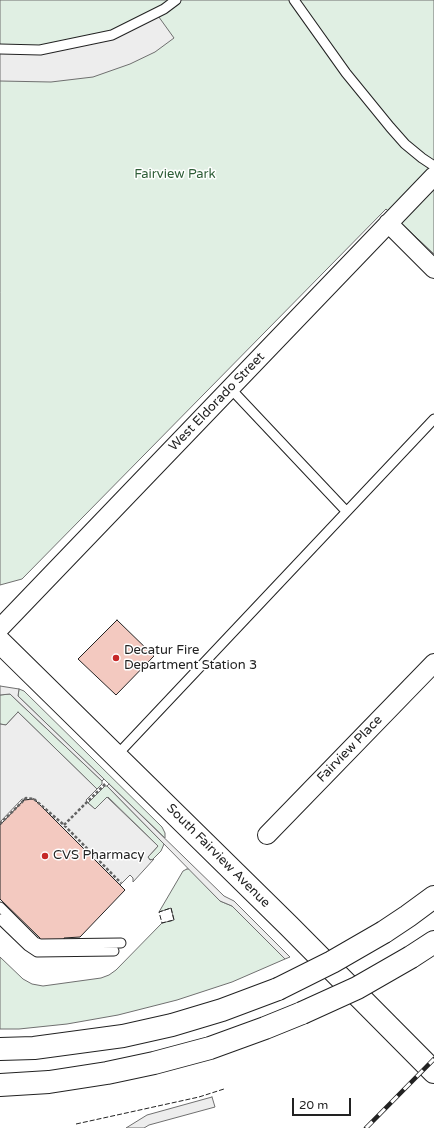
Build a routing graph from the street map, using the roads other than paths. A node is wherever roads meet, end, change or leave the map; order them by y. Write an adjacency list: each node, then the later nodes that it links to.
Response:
1 (176, 0): 3 (lane)
2 (294, 0): 4 (lane)
3 (0, 49)
4 (434, 166)
5 (434, 176): 6 (street, West Eldorado Street)
6 (388, 224): 7 (street); 8 (street, West Eldorado Street)
7 (434, 269)
8 (230, 388): 10 (lane); 11 (street, West Eldorado Street)
9 (434, 419): 10 (lane)
10 (346, 511): 14 (lane)
11 (0, 628)
12 (0, 642): 14 (main road, South Fairview Avenue)
13 (434, 663): 15 (street, Fairview Place)
14 (116, 756): 23 (main road, South Fairview Avenue)
15 (267, 835)
16 (434, 897): 22 (main road, bridge)
17 (0, 907): 20 (lane)
18 (0, 920): 21 (lane)
19 (434, 942): 24 (main road, bridge)
20 (121, 943)
21 (114, 951)
22 (0, 1049)
23 (434, 1072)
24 (0, 1085)

